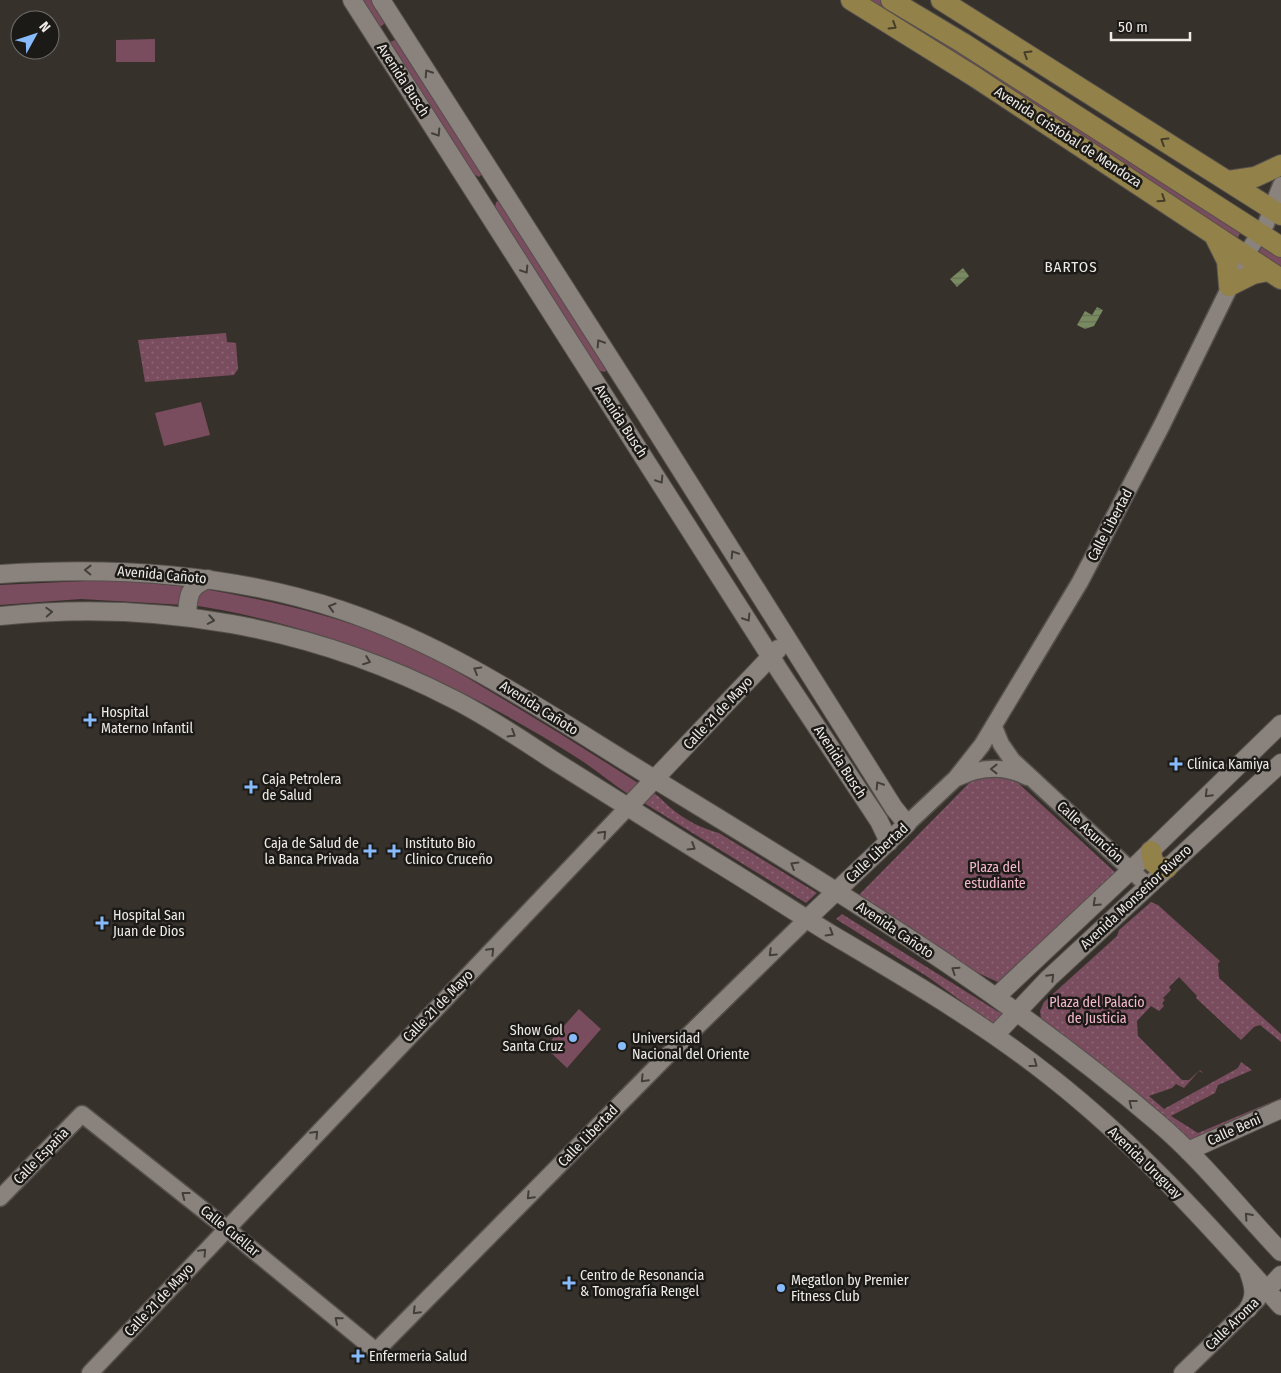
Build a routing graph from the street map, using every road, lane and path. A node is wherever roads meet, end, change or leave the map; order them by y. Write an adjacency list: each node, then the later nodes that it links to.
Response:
1 (352, 0): 8 (main road, Avenida Busch)
2 (381, 0): 7 (main road, Avenida Busch)
3 (851, 0): 18 (main road, Avenida Cristóbal de Mendoza, one-way to 18)
4 (891, 0): 17 (main road, Avenida Cristóbal de Mendoza)
5 (911, 0): 17 (main road, Avenida Cristóbal de Mendoza)
6 (941, 0): 12 (main road, Avenida Cristóbal de Mendoza, one-way to 6)
7 (393, 18): 8 (main road); 10 (main road, Avenida Busch, one-way to 7)
8 (373, 33): 13 (main road, Avenida Busch, one-way to 13)
9 (1281, 165): 12 (main road)
10 (489, 169): 13 (main road); 15 (main road, Avenida Busch)
11 (1281, 177): 17 (street)
12 (1228, 180): 17 (main road, Avenida Cristóbal de Mendoza)
13 (468, 182): 16 (main road, Avenida Busch)
14 (1281, 185): 17 (street)
15 (502, 189): 16 (main road); 23 (main road, Avenida Busch, one-way to 15)
16 (483, 204): 24 (main road, Avenida Busch, one-way to 24)
17 (1267, 221): 19 (main road, Avenida Cristóbal de Mendoza); 20 (street, Calle Libertad)
18 (1212, 233): 20 (main road, Avenida Cristóbal de Mendoza); 22 (main road)
19 (1281, 247)
20 (1245, 256): 21 (main road, Avenida Cristóbal de Mendoza); 22 (street, Calle Libertad)
21 (1275, 275): 22 (main road)
22 (1229, 286): 40 (street, Calle Libertad)
23 (615, 366): 24 (main road); 25 (main road, Avenida Busch)
24 (594, 377): 26 (main road, Avenida Busch)
25 (628, 387): 26 (main road); 27 (main road, Avenida Busch)
26 (611, 403): 28 (main road, Avenida Busch)
27 (647, 416): 28 (main road); 29 (main road, Avenida Busch)
28 (627, 429): 30 (main road, Avenida Busch)
29 (659, 436): 30 (main road); 35 (main road, Avenida Busch, one-way to 29)
30 (641, 451): 36 (main road, Avenida Busch, one-way to 36)
31 (0, 574): 32 (main road, Avenida Cañoto, one-way to 31)
32 (208, 579): 34 (main road); 44 (main road, Avenida Cañoto, one-way to 32)
33 (0, 616): 34 (main road, one-way to 34)
34 (187, 616): 45 (main road, one-way to 45)
35 (787, 640): 36 (main road, Calle 21 de Mayo); 37 (main road, Avenida Busch)
36 (771, 656): 38 (main road, Avenida Busch); 44 (main road, Calle 21 de Mayo)
37 (800, 659): 38 (main road); 46 (main road, Avenida Busch, one-way to 37)
38 (781, 673): 47 (main road, Avenida Busch)
39 (1281, 724): 50 (main road, Avenida Monseñor Rivero, one-way to 50)
40 (994, 727): 42 (street, Calle Libertad); 43 (street, Calle Asunción)
41 (1281, 763): 51 (main road, Avenida Monseñor Rivero)
42 (956, 778): 43 (street, Calle Asunción, one-way to 42); 48 (street, Calle Libertad)
43 (1032, 779): 52 (street, Calle Asunción)
44 (654, 780): 45 (main road, Calle 21 de Mayo); 54 (main road, Avenida Cañoto, one-way to 44)
45 (628, 807): 55 (main road, one-way to 55); 63 (street, Calle 21 de Mayo, one-way to 45)
46 (894, 808): 47 (main road); 48 (main road, Avenida Busch)
47 (879, 822): 49 (main road, Avenida Busch)
48 (908, 824): 49 (main road, Calle Libertad)
49 (889, 842): 54 (main road, Calle Libertad)
50 (1151, 851): 51 (main road); 52 (main road, Avenida Monseñor Rivero)
51 (1168, 868): 53 (main road, Avenida Monseñor Rivero)
52 (1131, 870): 53 (street, Calle Asunción); 56 (main road, Avenida Monseñor Rivero, one-way to 56)
53 (1148, 886): 57 (main road, Avenida Monseñor Rivero, one-way to 53)
54 (836, 891): 55 (main road, Calle Libertad); 56 (main road, Avenida Cañoto, one-way to 54)
55 (807, 919): 58 (main road, one-way to 58); 70 (street, Calle Libertad, one-way to 70)
56 (996, 997): 57 (main road, Avenida Cañoto)
57 (1018, 1012): 58 (main road, Avenida Monseñor Rivero); 61 (main road, one-way to 57)
58 (995, 1035): 65 (main road, Avenida Uruguay, one-way to 65)
59 (1281, 1109): 61 (main road, Calle Beni)
60 (82, 1114): 62 (street, Calle España); 63 (street, Calle Cuéllar, one-way to 60)
61 (1188, 1151): 64 (main road, one-way to 61)
62 (0, 1198)
63 (226, 1228): 70 (street, Calle Cuéllar, one-way to 63); 71 (street, Calle 21 de Mayo, one-way to 63)
64 (1277, 1246)
65 (1248, 1270): 67 (main road, Avenida Uruguay); 69 (main road)
66 (1281, 1275): 67 (main road, Calle Aroma)
67 (1267, 1290): 68 (main road, Avenida Uruguay); 69 (street, Calle Aroma)
68 (1281, 1306)
69 (1248, 1309): 72 (street, Calle Aroma)
70 (376, 1351)
71 (90, 1373)
72 (1182, 1373)

